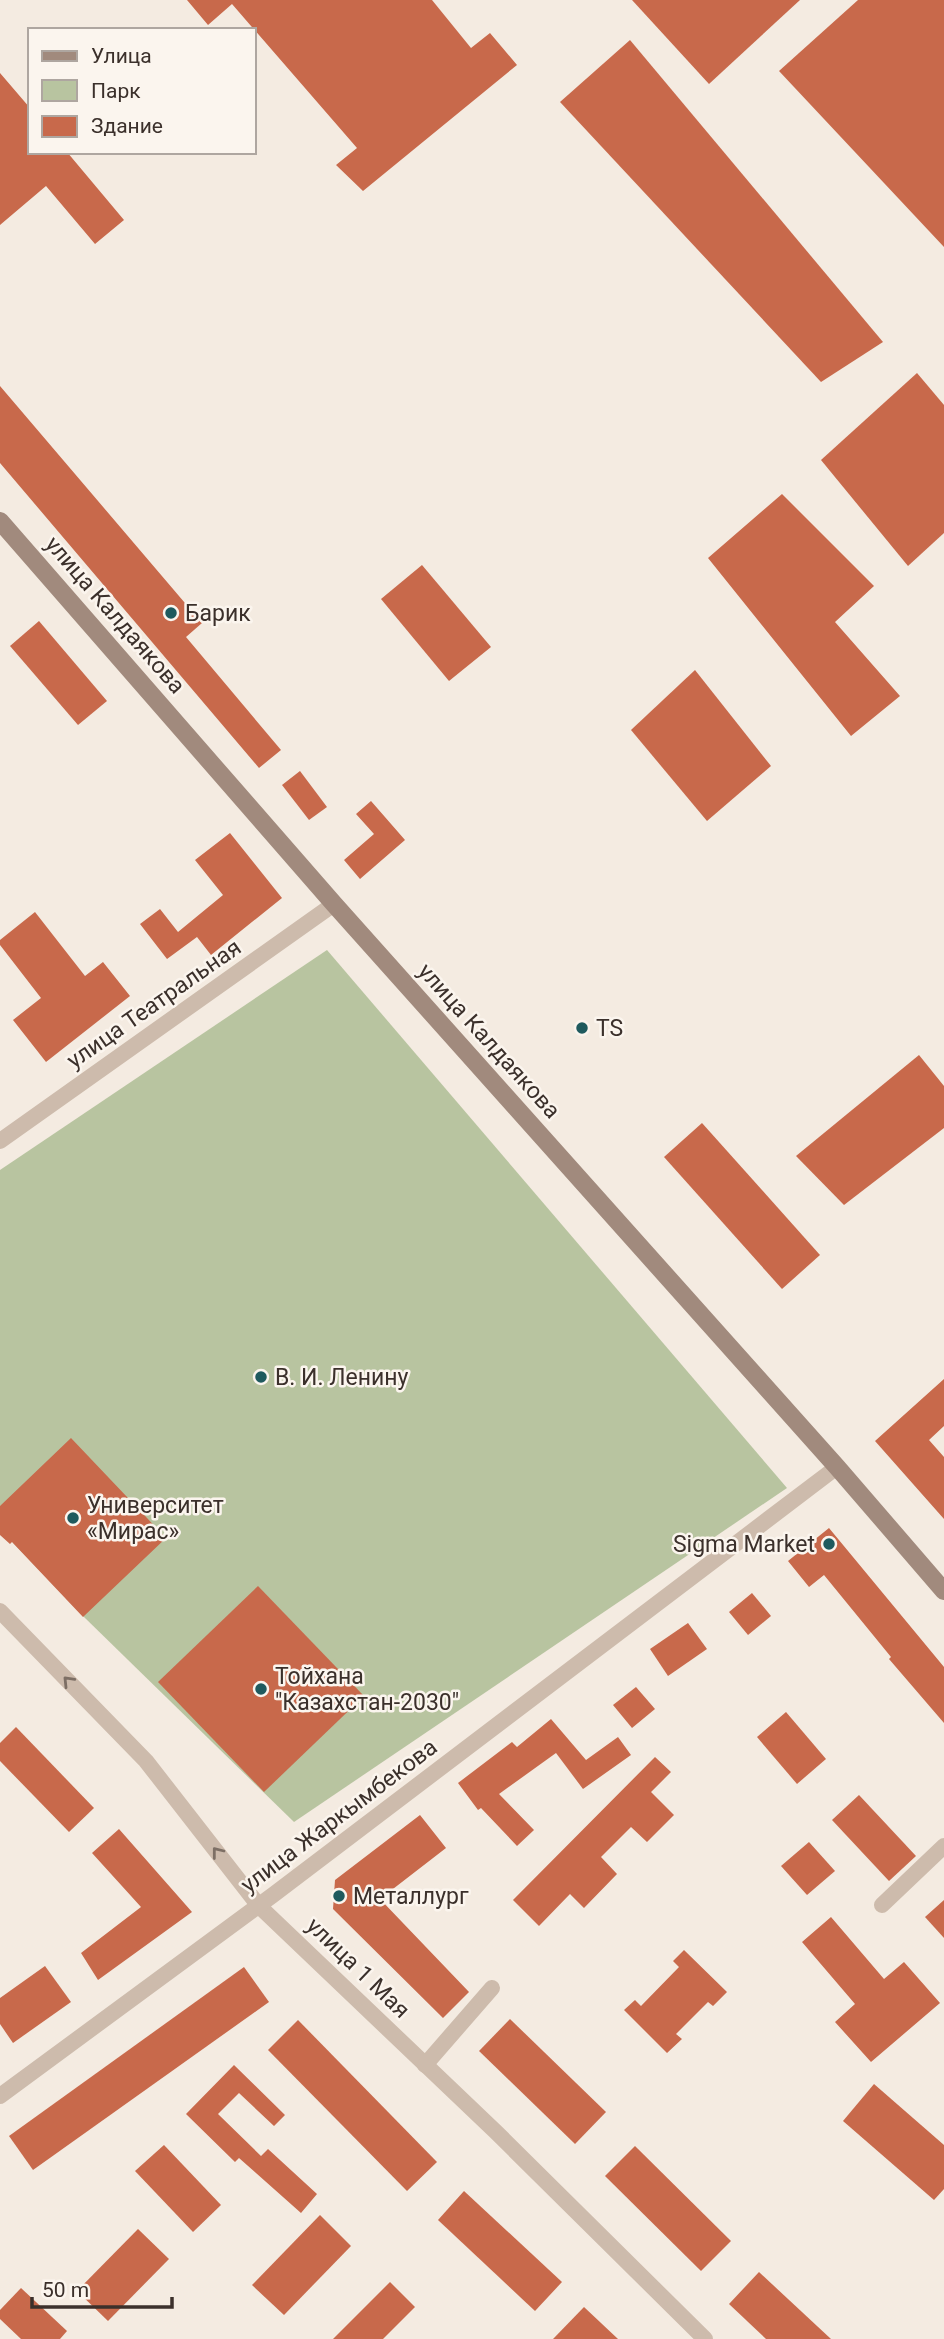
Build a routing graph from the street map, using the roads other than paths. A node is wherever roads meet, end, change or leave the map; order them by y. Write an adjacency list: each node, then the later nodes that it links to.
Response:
1 (0, 521): 2 (street, улица Калдаякова)
2 (334, 904): 3 (street, улица Театральная); 4 (street, улица Калдаякова)
3 (0, 1141)
4 (837, 1467): 5 (street, улица Калдаякова); 9 (street, улица Жаркымбекова)
5 (944, 1591)
6 (0, 1611): 9 (street, улица 1 Мая, one-way to 6)
7 (944, 1846): 8 (street)
8 (882, 1905)
9 (259, 1906): 11 (street, улица 1 Мая); 12 (street, улица Жаркымбекова)
10 (492, 1988): 11 (street)
11 (425, 2065): 13 (street, улица 1 Мая)
12 (0, 2096)
13 (705, 2339)

